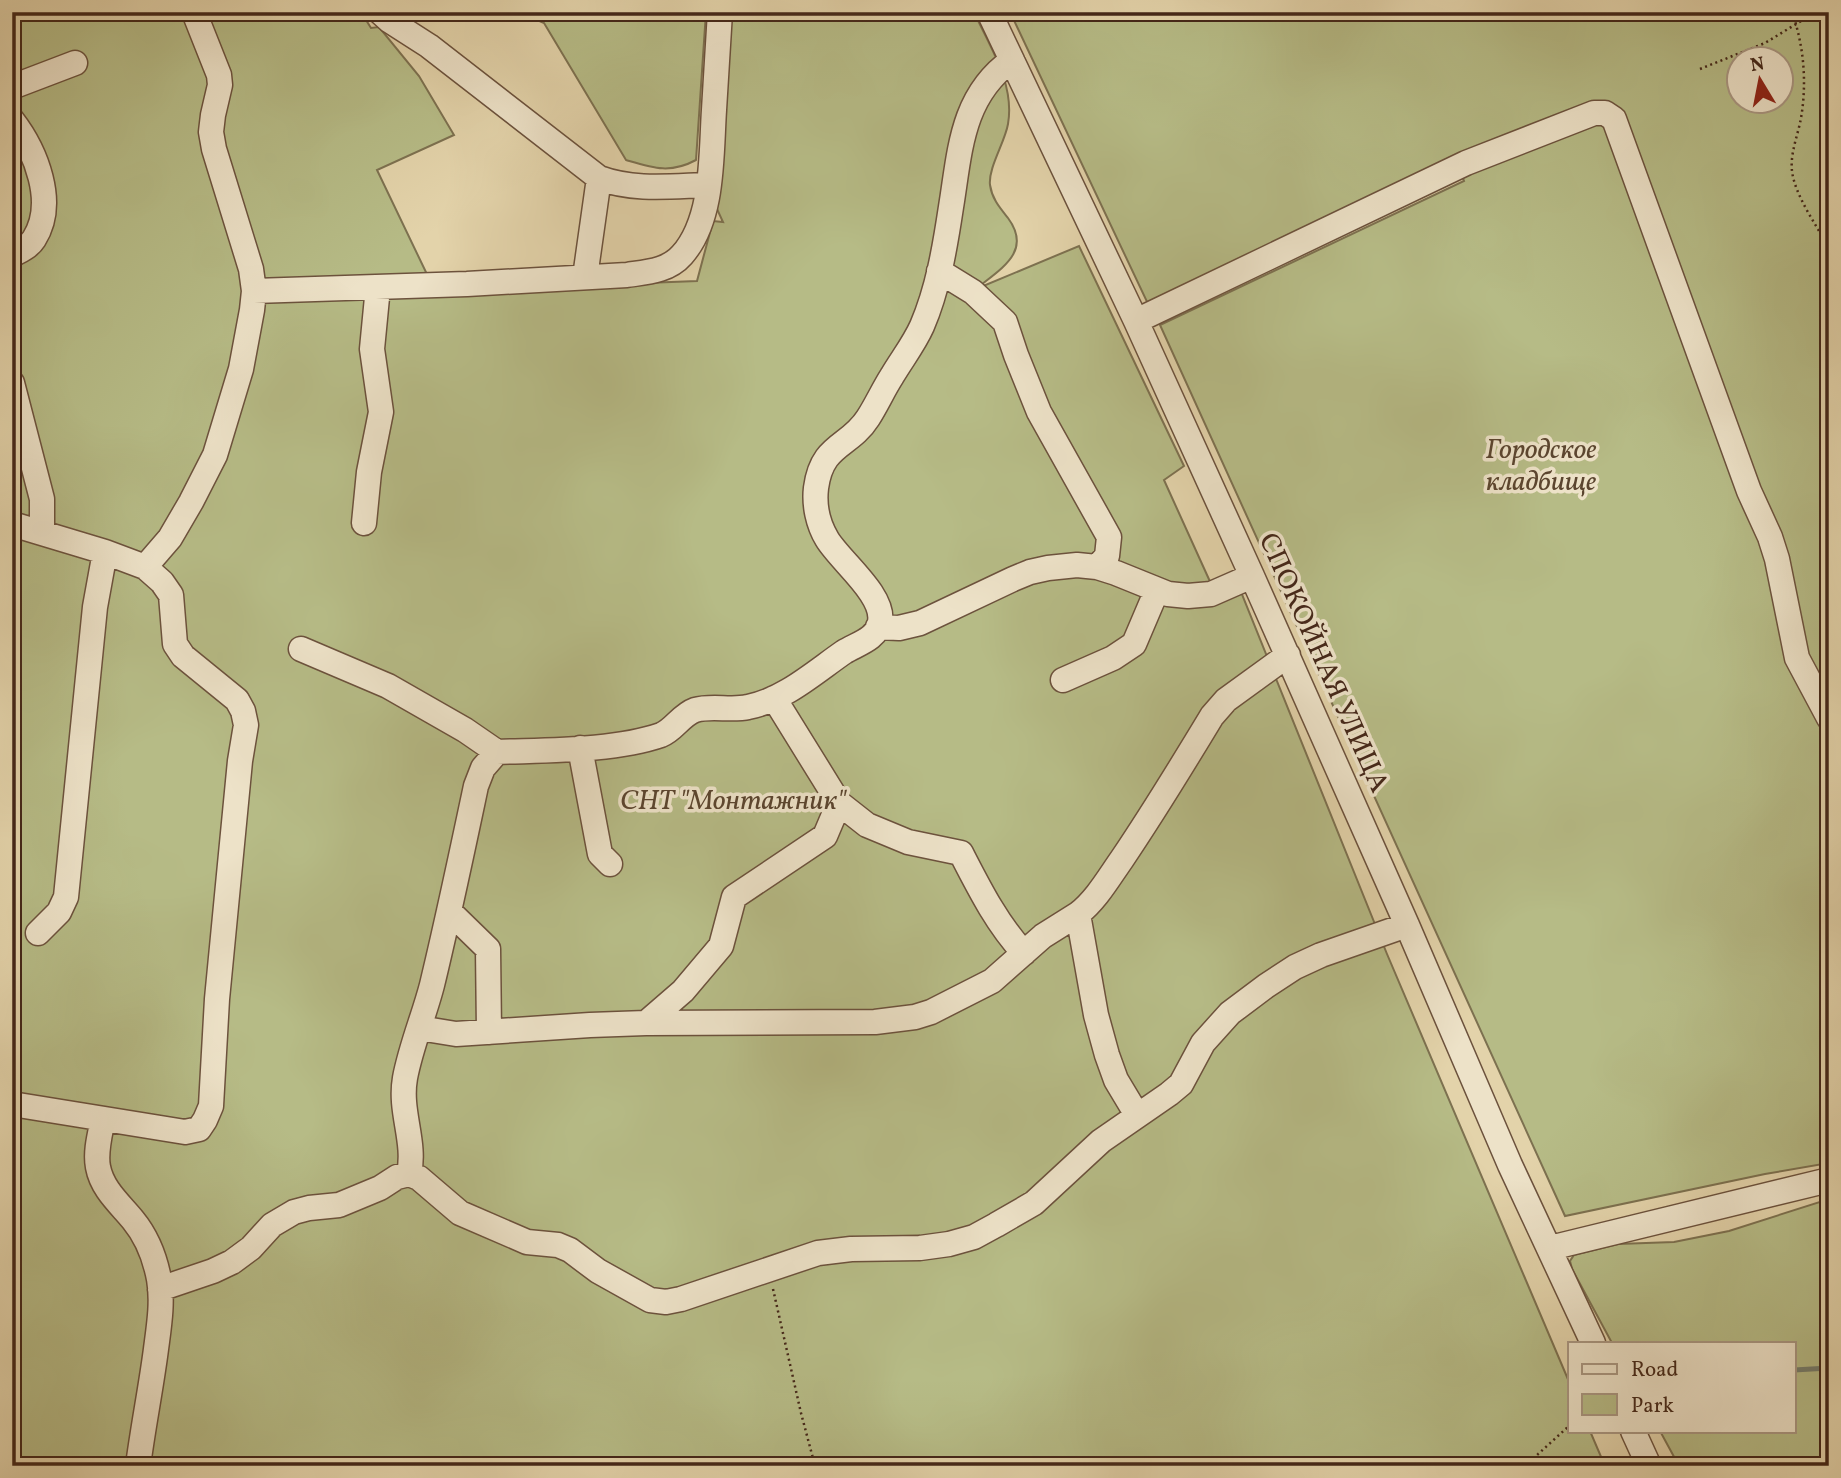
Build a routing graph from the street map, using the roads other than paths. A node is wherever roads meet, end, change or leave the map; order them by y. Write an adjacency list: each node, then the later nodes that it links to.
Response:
1 (194, 12): 15 (street)
2 (380, 12): 9 (street)
3 (720, 12): 10 (street)
4 (989, 12): 5 (street, СПОКОЙНАЯ УЛИЦА)
5 (1012, 60): 12 (street); 16 (street, СПОКОЙНАЯ УЛИЦА)
6 (75, 63): 7 (street)
7 (12, 87)
8 (12, 120): 11 (street)
9 (599, 178): 10 (street); 13 (street)
10 (708, 185): 13 (street)
11 (12, 255)
12 (939, 271): 23 (street); 26 (street)
13 (585, 277): 14 (street)
14 (378, 287): 15 (street); 18 (street)
15 (254, 291): 22 (street)
16 (1136, 321): 24 (street, СПОКОЙНАЯ УЛИЦА); 31 (street)
17 (12, 383): 20 (street)
18 (364, 523)
19 (12, 524): 20 (street)
20 (42, 532): 21 (street)
21 (105, 552): 22 (street); 39 (street)
22 (145, 567): 46 (street)
23 (1097, 567): 25 (street); 26 (street)
24 (1252, 576): 25 (street); 28 (street, СПОКОЙНАЯ УЛИЦА)
25 (1157, 590): 29 (street)
26 (878, 626): 30 (street)
27 (302, 649): 33 (street)
28 (1288, 654): 37 (street); 38 (street, СПОКОЙНАЯ УЛИЦА)
29 (1063, 680)
30 (774, 698): 32 (street); 34 (street)
31 (1829, 718)
32 (580, 748): 33 (street); 35 (street)
33 (497, 752): 36 (street)
34 (839, 803): 40 (street); 41 (street)
35 (610, 864)
36 (449, 911): 42 (street); 43 (street)
37 (1078, 915): 40 (street); 45 (street)
38 (1407, 925): 45 (street); 49 (street, СПОКОЙНАЯ УЛИЦА)
39 (38, 933)
40 (1024, 953): 41 (street)
41 (646, 1023): 43 (street)
42 (419, 1028): 43 (street); 47 (street)
43 (489, 1032)
44 (12, 1104): 46 (street)
45 (1137, 1115): 47 (street)
46 (103, 1119): 50 (street)
47 (409, 1174): 50 (street)
48 (1829, 1180): 49 (street)
49 (1549, 1248): 51 (street, СПОКОЙНАЯ УЛИЦА)
50 (160, 1289): 53 (street)
51 (1593, 1342)
52 (1633, 1432): 54 (street)
53 (138, 1466)
54 (1649, 1466)

